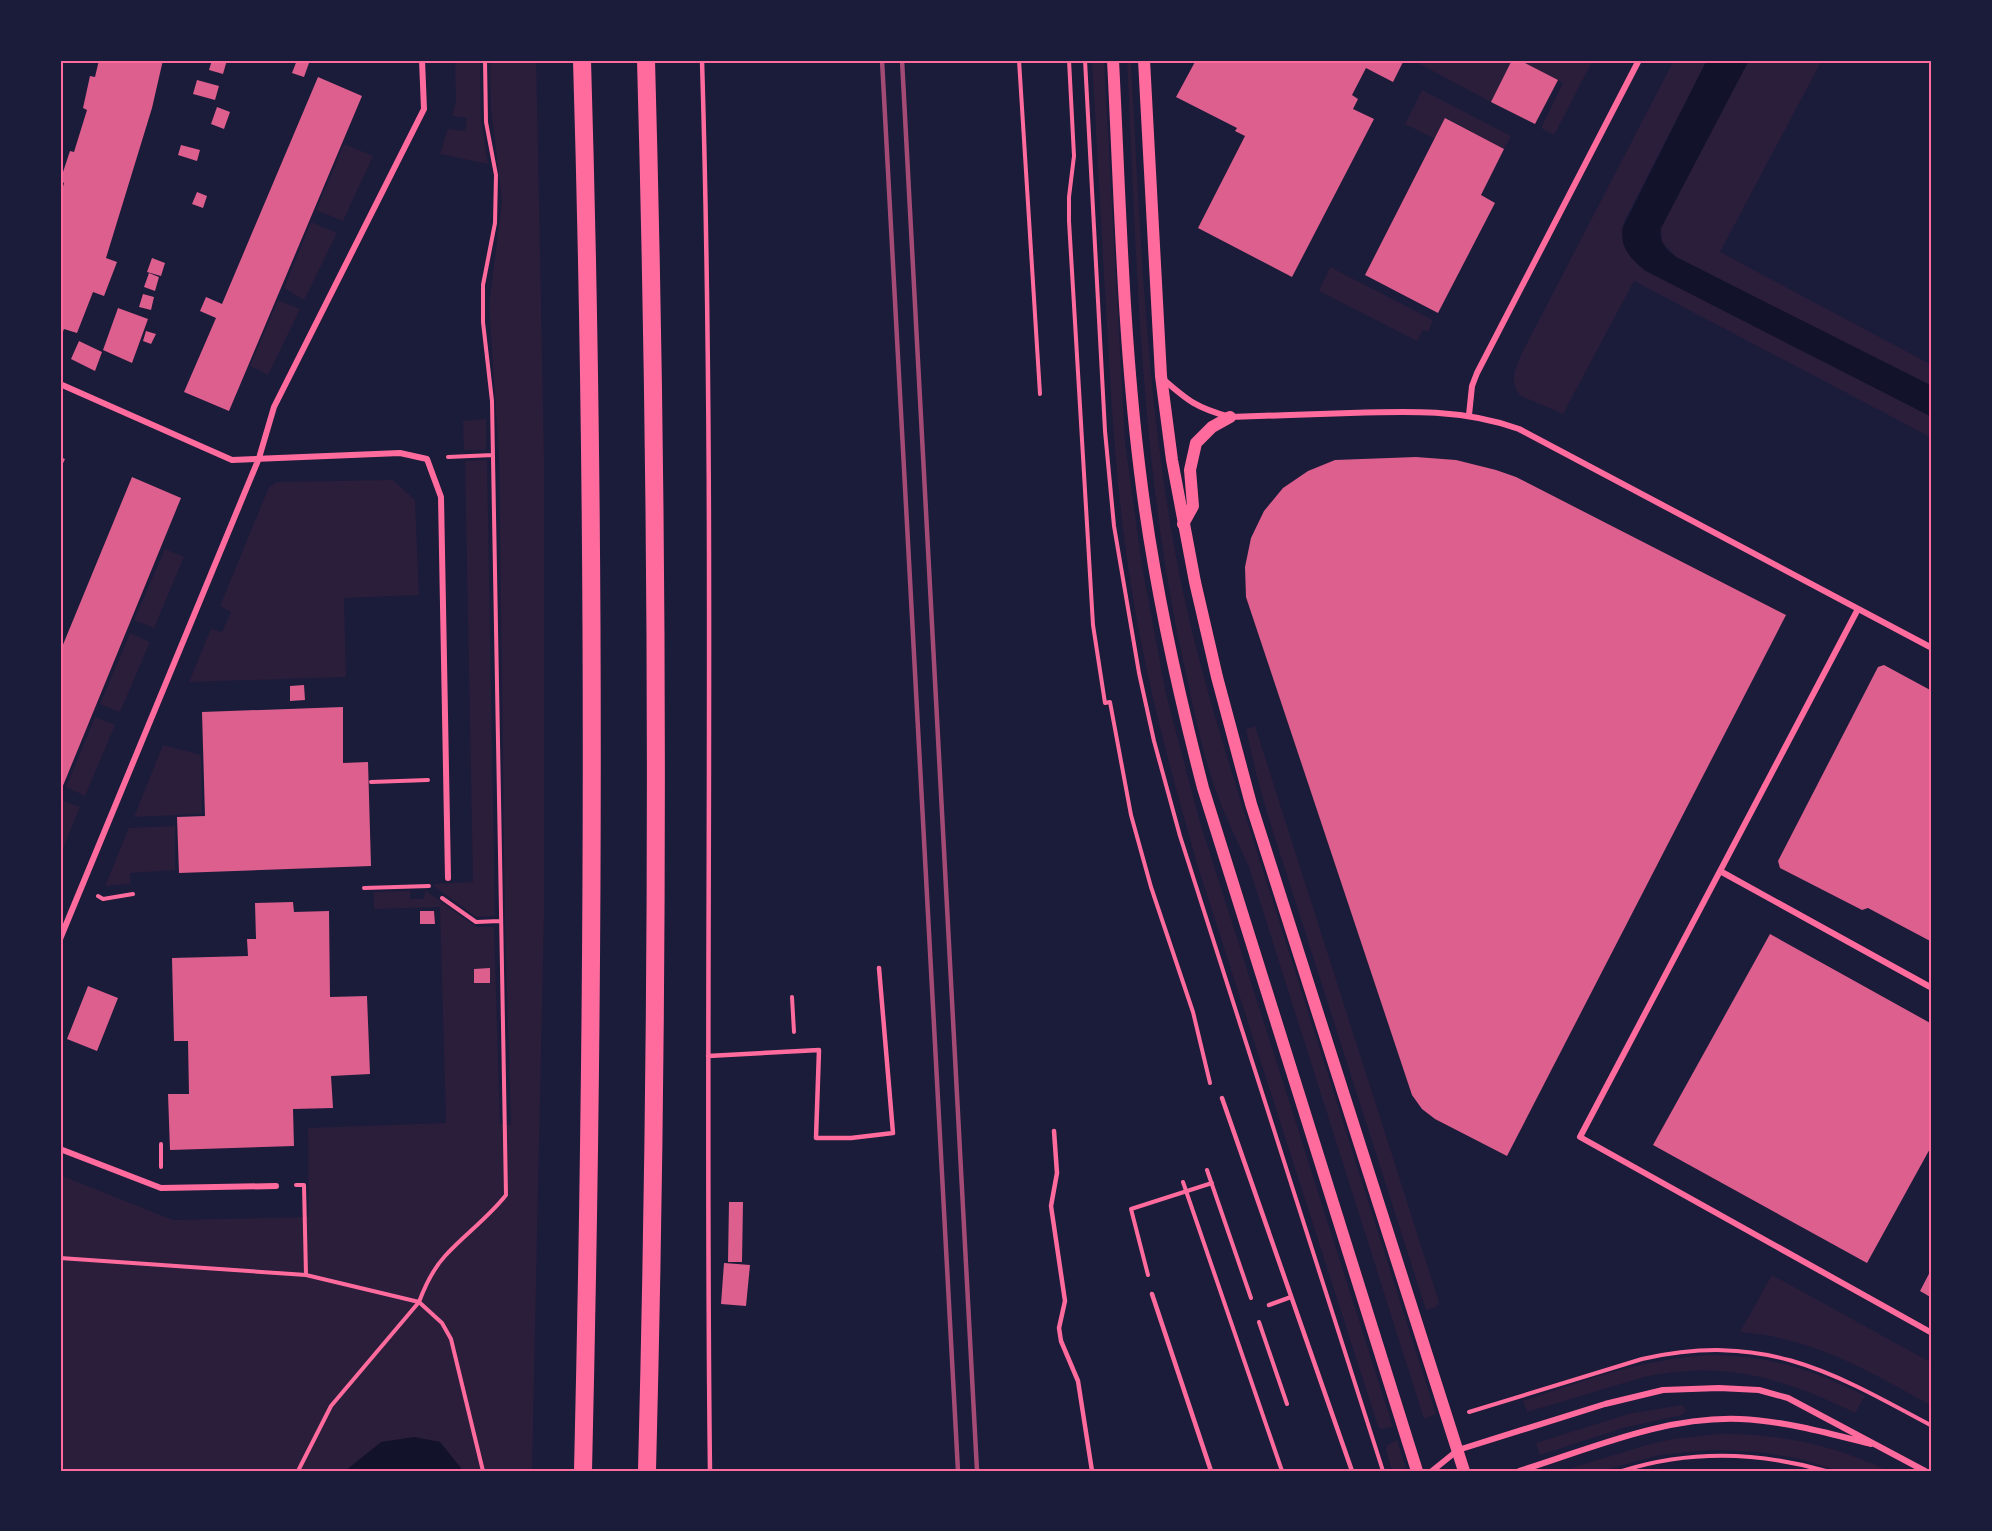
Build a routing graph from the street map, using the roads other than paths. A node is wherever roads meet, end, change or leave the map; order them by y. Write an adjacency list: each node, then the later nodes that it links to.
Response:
1 (422, 60): 12 (street)
2 (582, 60): 32 (highway)
3 (646, 60): 33 (highway)
4 (702, 60): 21 (lane)
5 (1113, 60): 38 (main road)
6 (1144, 60): 8 (main road)
7 (1639, 60): 10 (street)
8 (1161, 376): 11 (street); 13 (main road)
9 (60, 384): 12 (street)
10 (1468, 415): 11 (street); 14 (street)
11 (1230, 417): 13 (main road)
12 (259, 458): 17 (street); 18 (street)
13 (1183, 524): 31 (main road)
14 (1858, 609): 15 (street); 16 (street)
15 (1932, 648)
16 (1720, 871): 20 (street); 29 (street)
17 (448, 878)
18 (60, 939)
19 (879, 968): 21 (lane)
20 (1932, 988)
21 (708, 1056): 34 (lane)
22 (1222, 1098): 27 (lane)
23 (1054, 1131): 35 (lane)
24 (60, 1149): 25 (street)
25 (276, 1186)
26 (1152, 1294): 36 (lane)
27 (1291, 1298): 28 (lane); 37 (lane)
28 (1269, 1305)
29 (1932, 1333)
30 (1880, 1446): 31 (street); 41 (street); 42 (street)
31 (1458, 1450): 39 (street); 40 (main road)
32 (583, 1471)
33 (647, 1471)
34 (710, 1471)
35 (1092, 1471)
36 (1211, 1471)
37 (1352, 1471)
38 (1417, 1471)
39 (1431, 1471)
40 (1464, 1471)
41 (1519, 1471)
42 (1925, 1471)

